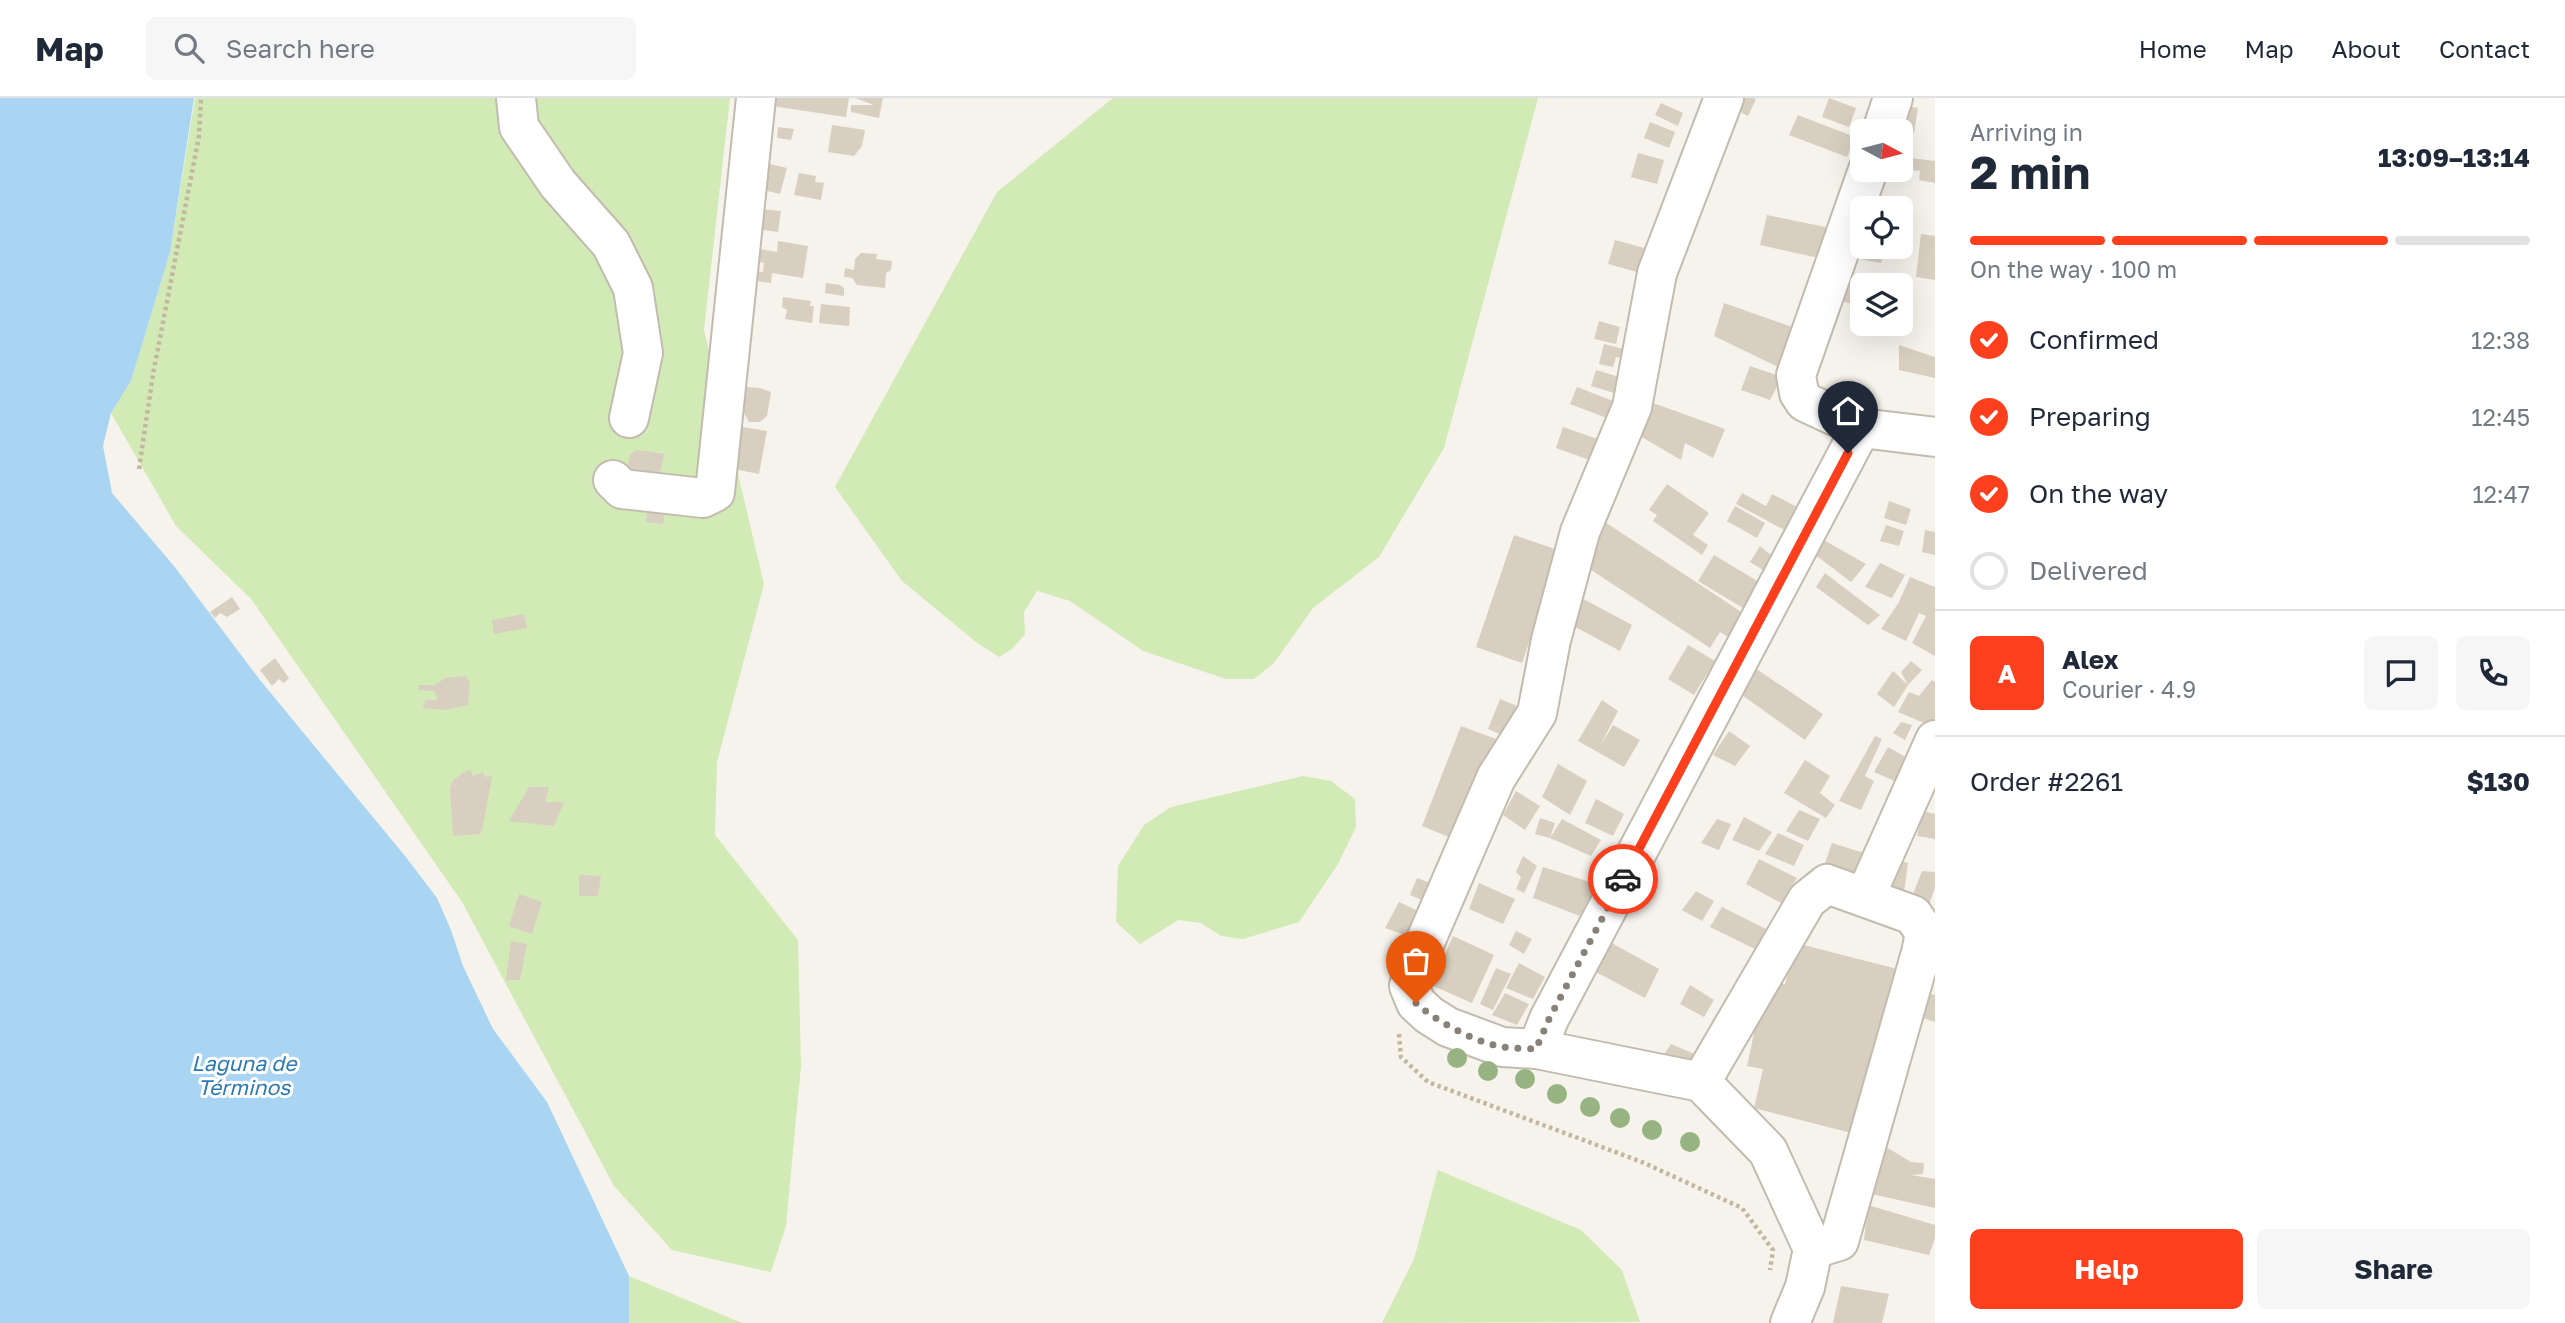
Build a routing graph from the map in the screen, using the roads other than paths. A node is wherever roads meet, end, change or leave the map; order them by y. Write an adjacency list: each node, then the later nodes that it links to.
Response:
1 (516, 98): 7 (street)
2 (756, 98): 10 (street)
3 (1724, 98): 13 (street)
4 (1893, 98): 5 (street)
5 (1886, 119)
6 (1864, 182): 8 (street)
7 (629, 418)
8 (1861, 428): 9 (street); 13 (street)
9 (1935, 437)
10 (613, 481)
11 (1935, 740): 12 (street)
12 (1865, 897): 14 (street); 15 (street)
13 (1536, 1049): 14 (street)
14 (1701, 1082): 15 (street)
15 (1813, 1249): 16 (street)
16 (1790, 1323)

